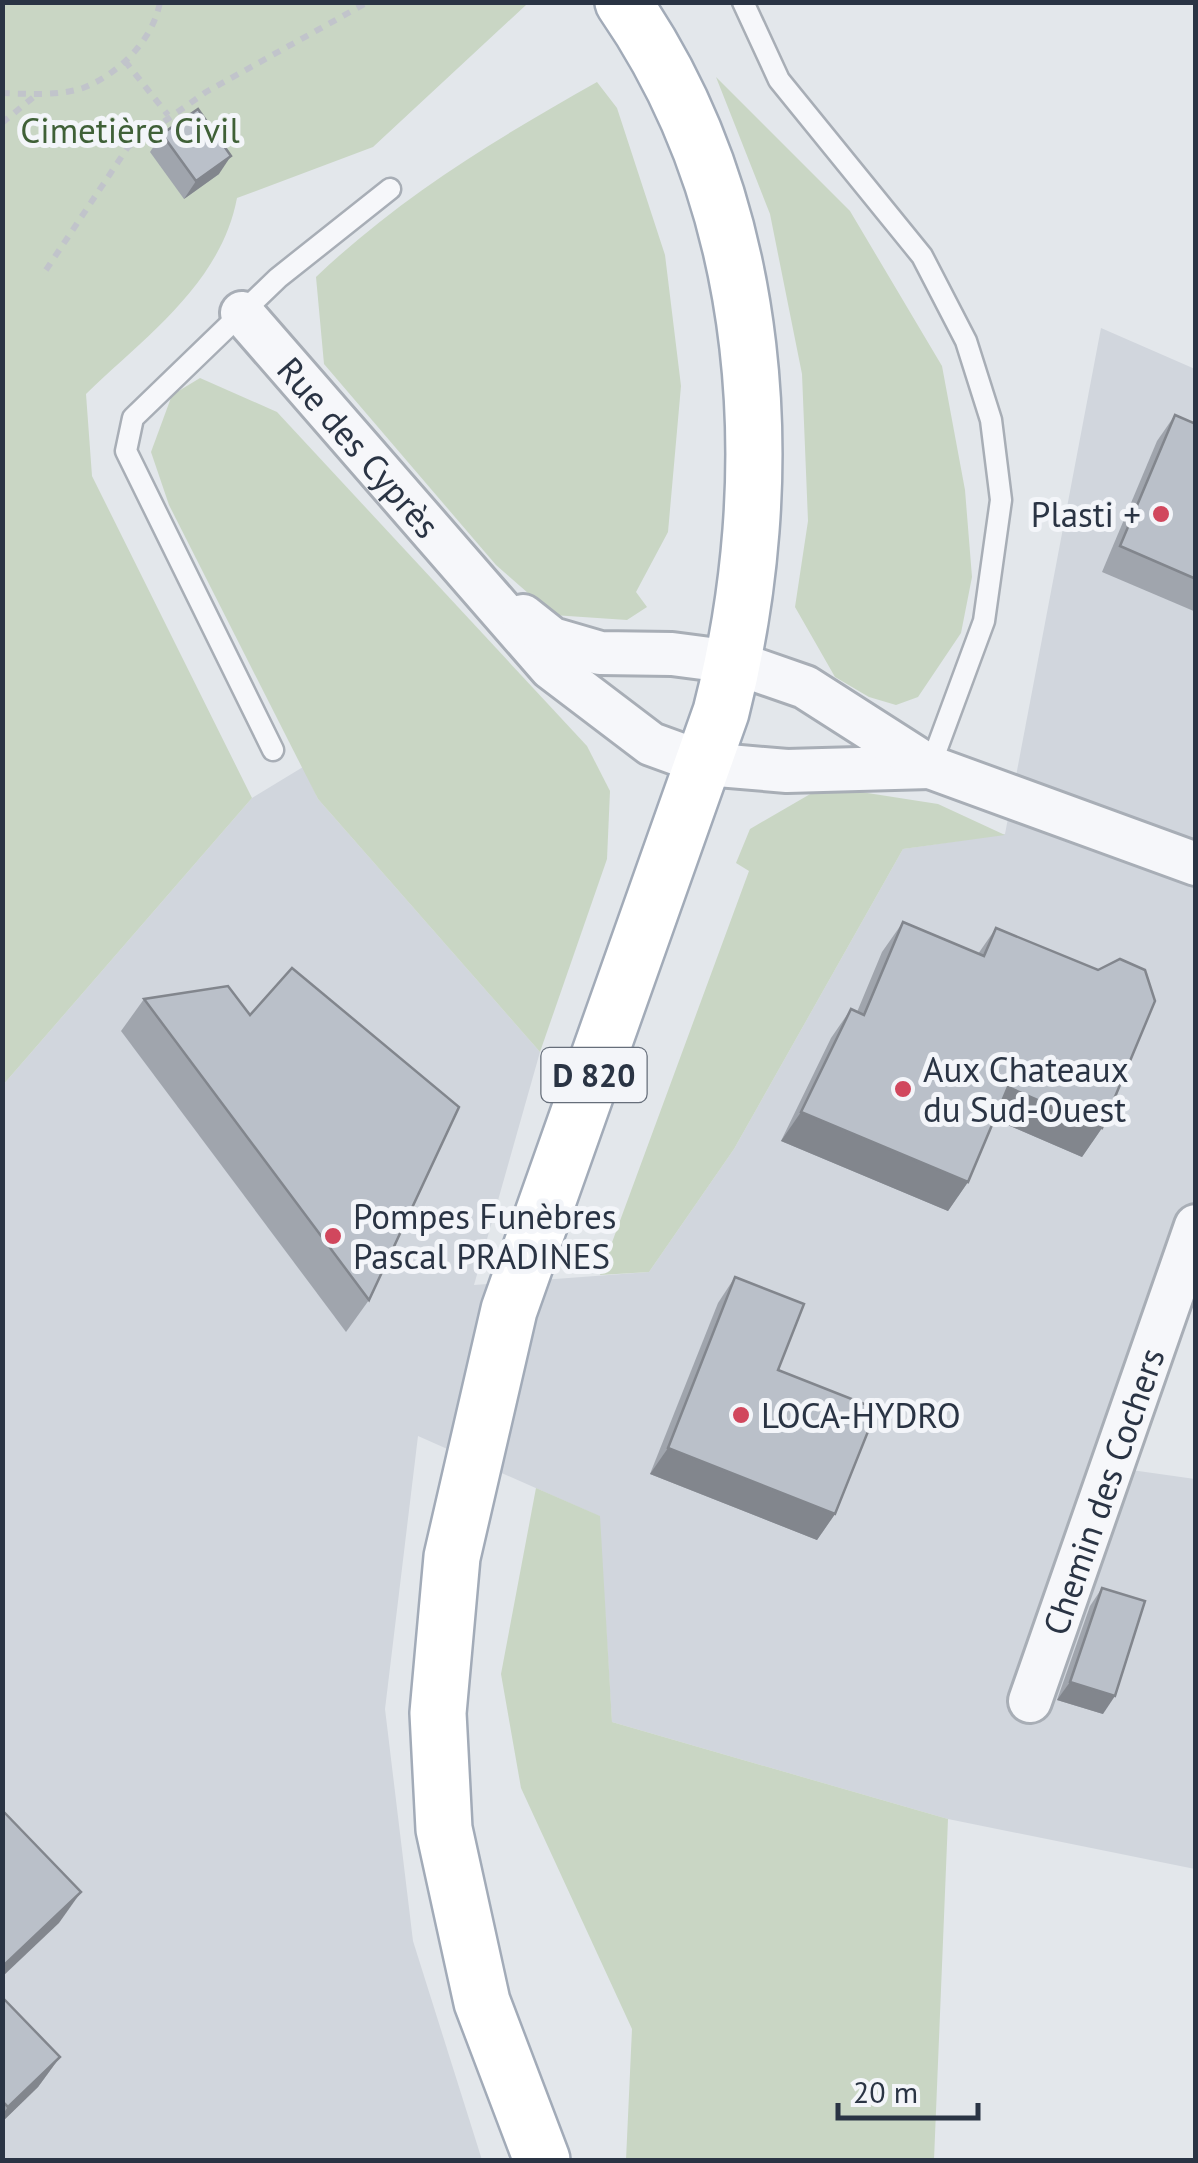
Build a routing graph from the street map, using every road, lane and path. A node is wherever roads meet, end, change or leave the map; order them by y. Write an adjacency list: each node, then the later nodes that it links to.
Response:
1 (160, 2): 5 (path)
2 (368, 2): 8 (path)
3 (623, 2): 14 (main road, D 820)
4 (743, 2): 17 (lane)
5 (126, 61): 7 (path); 8 (path)
6 (2, 93): 7 (path)
7 (38, 94): 9 (path)
8 (168, 115): 11 (path)
9 (2, 123)
10 (390, 189): 12 (lane)
11 (46, 270)
12 (242, 313): 13 (street, Rue des Cyprès); 15 (lane)
13 (476, 578): 14 (street, Rue des Cyprès); 16 (street, Rue des Cyprès)
14 (734, 662): 16 (main road, D 820); 17 (street, Rue des Cyprès)
15 (273, 750)
16 (706, 764): 17 (street, Rue des Cyprès); 21 (main road, D 820)
17 (930, 766): 18 (street)
18 (1196, 864)
19 (1196, 1226): 20 (street, Chemin des Cochers)
20 (1030, 1702)
21 (542, 2160)

